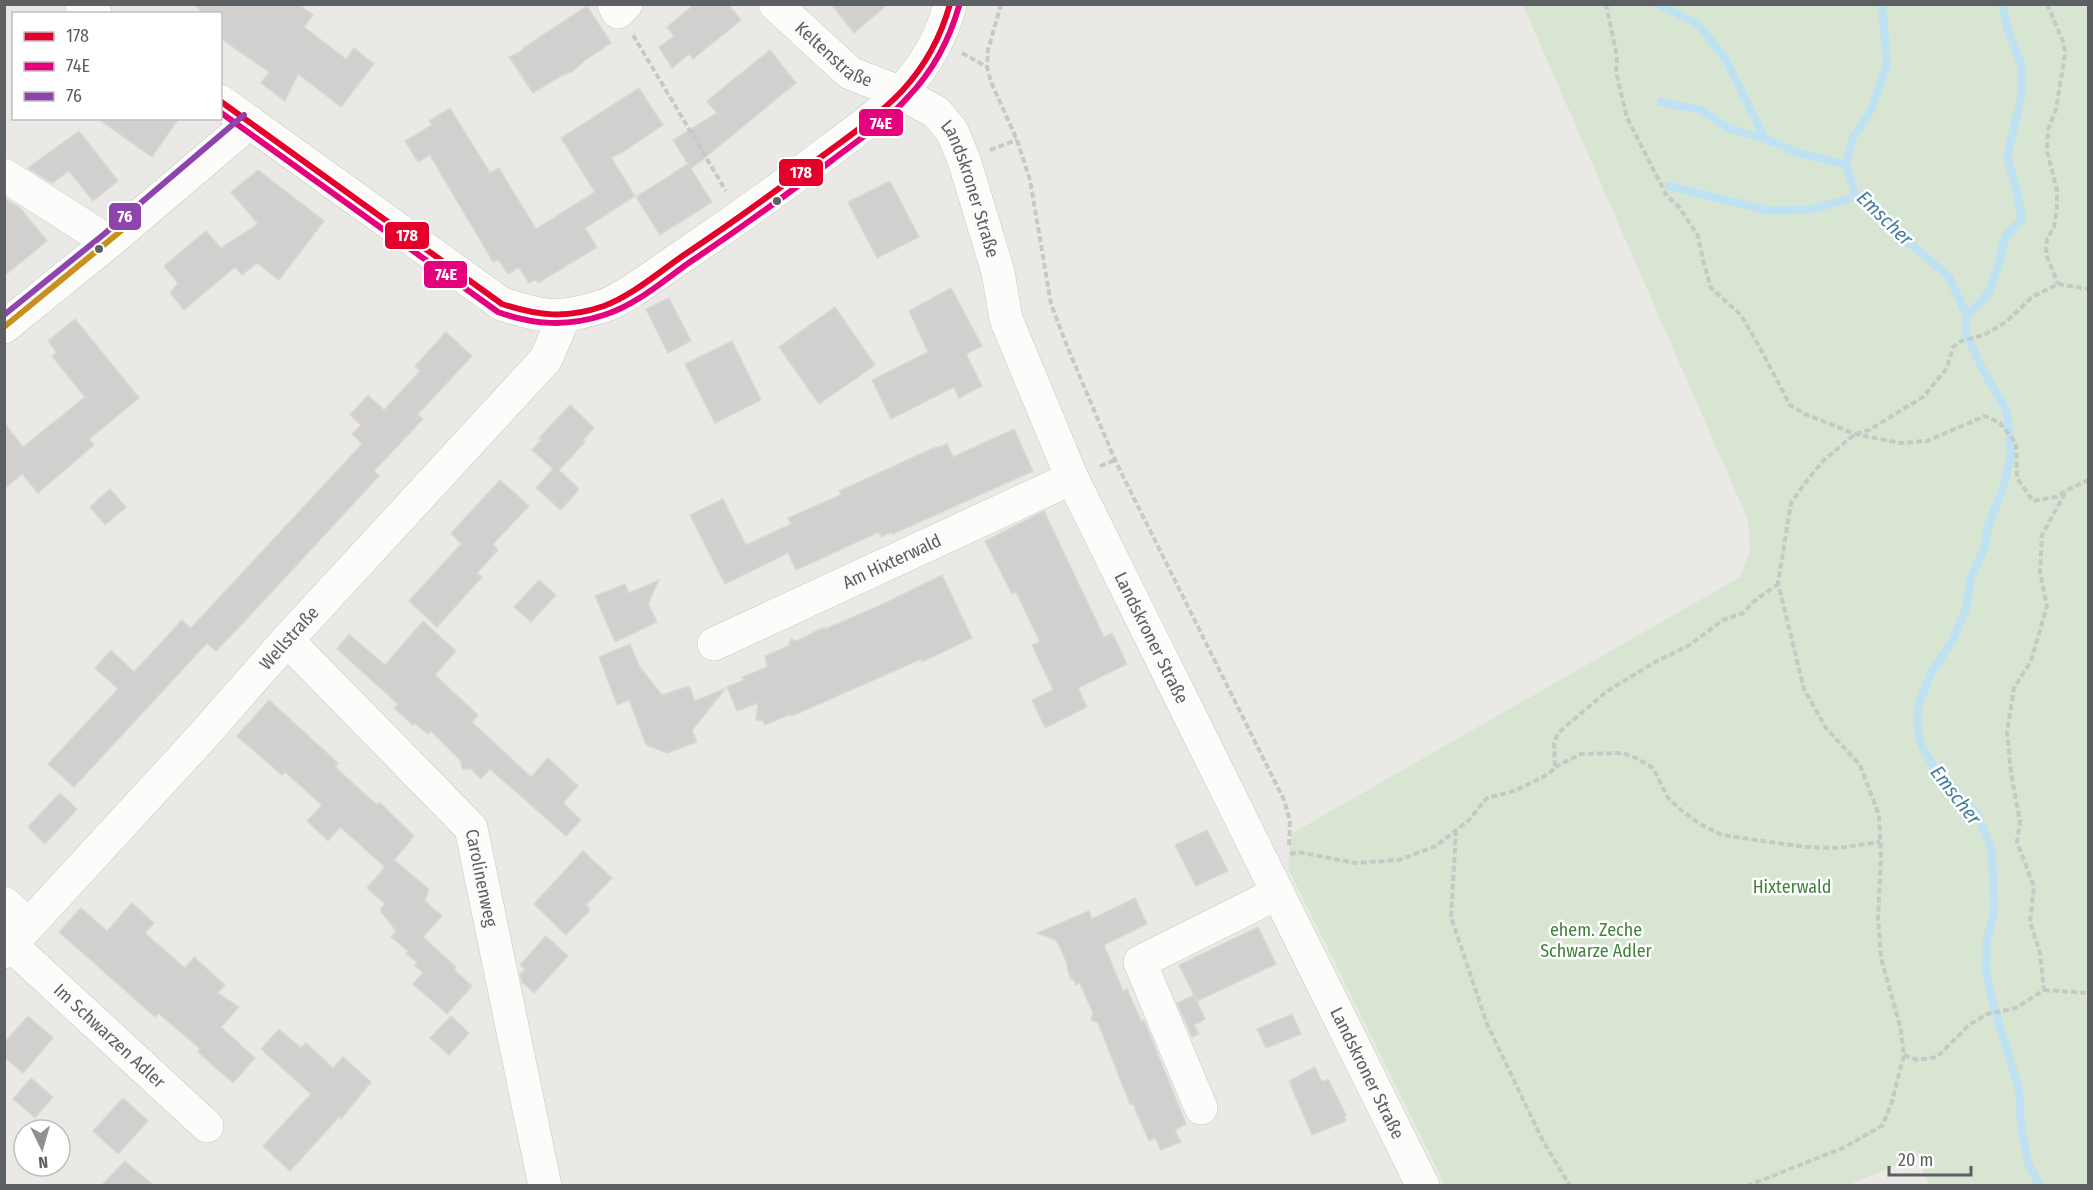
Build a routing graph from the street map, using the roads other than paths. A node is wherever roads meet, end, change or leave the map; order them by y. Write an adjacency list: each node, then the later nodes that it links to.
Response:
1 (775, 4): 3 (street, Keltenstraße)
2 (950, 4): 3 (street)
3 (901, 93): 8 (street); 10 (street, Landskroner Straße)
4 (222, 102): 5 (street)
5 (250, 122): 7 (street); 8 (street)
6 (4, 175): 7 (street)
7 (109, 242): 9 (street)
8 (564, 317): 11 (street, Wellstraße)
9 (4, 327)
10 (1072, 478): 12 (street, Am Hixterwald); 13 (street, Landskroner Straße)
11 (287, 640): 15 (street, Wellstraße); 18 (street, Carolinenweg)
12 (714, 644)
13 (1278, 893): 16 (street); 19 (street, Landskroner Straße)
14 (4, 903): 15 (street, Im Schwarzen Adler)
15 (15, 941): 17 (street, Im Schwarzen Adler)
16 (1201, 1108)
17 (207, 1126)
18 (545, 1185)
19 (1423, 1185)

